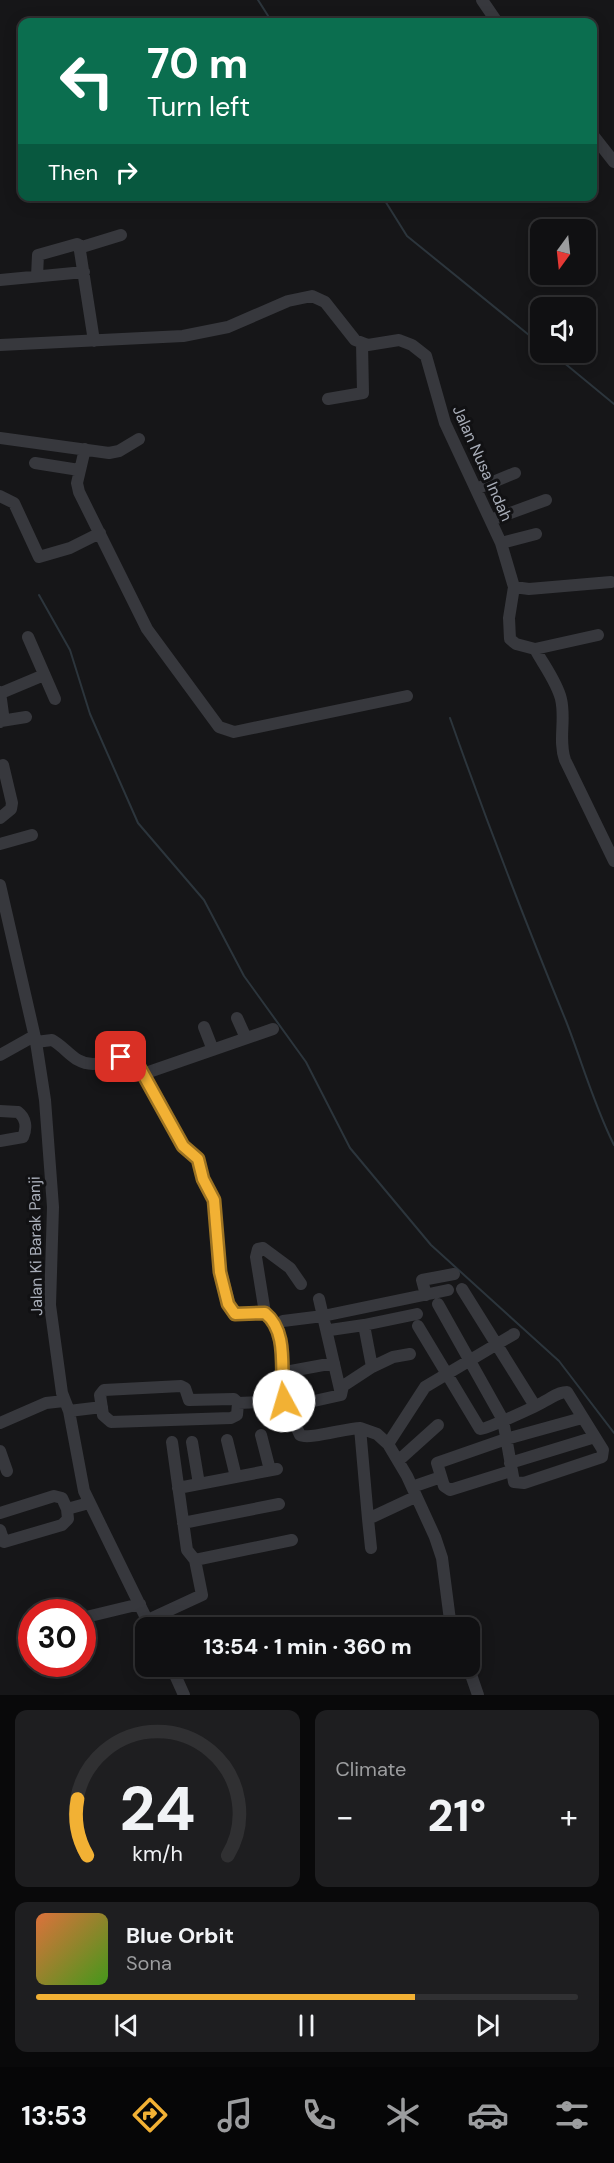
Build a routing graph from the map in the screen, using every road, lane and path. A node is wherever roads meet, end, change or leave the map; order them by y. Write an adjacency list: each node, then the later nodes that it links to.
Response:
1 (482, 0): 2 (street)
2 (494, 18)
3 (597, 140): 4 (street)
4 (614, 162)
5 (121, 235): 6 (street)
6 (82, 247): 7 (street); 8 (street)
7 (84, 272): 8 (street); 10 (street)
8 (37, 276): 9 (street)
9 (0, 280)
10 (94, 341): 11 (street); 12 (street)
11 (362, 343): 13 (street); 20 (street, Jalan Nusa Indah)
12 (0, 345)
13 (328, 399)
14 (0, 438): 16 (street)
15 (139, 439): 16 (street)
16 (85, 449): 18 (street)
17 (34, 463): 18 (street)
18 (79, 470): 24 (street)
19 (515, 473): 20 (street)
20 (476, 489): 23 (street, Jalan Nusa Indah)
21 (0, 496): 24 (street)
22 (546, 500): 23 (street)
23 (491, 520): 26 (street, Jalan Nusa Indah)
24 (100, 534): 34 (street)
25 (536, 534): 26 (street)
26 (501, 543): 28 (street, Jalan Nusa Indah)
27 (611, 582): 28 (street)
28 (514, 587): 31 (street, Jalan Nusa Indah)
29 (598, 634): 31 (street)
30 (28, 637): 32 (street)
31 (535, 649): 42 (street)
32 (44, 675): 33 (street); 35 (street)
33 (0, 693): 37 (street)
34 (407, 696)
35 (55, 699)
36 (26, 717): 37 (street)
37 (1, 722)
38 (3, 765): 39 (street)
39 (0, 818)
40 (32, 835): 41 (street)
41 (0, 844)
42 (614, 861)
43 (0, 885): 48 (street, Jalan Ki Barak Panji)
44 (237, 1018): 47 (street)
45 (204, 1027): 49 (street)
46 (273, 1029): 47 (street)
47 (246, 1038): 49 (street)
48 (35, 1039): 50 (street); 51 (street); 53 (street, Jalan Ki Barak Panji)
49 (213, 1050): 51 (street)
50 (0, 1055)
51 (143, 1074): 63 (street)
52 (0, 1111): 54 (street)
53 (47, 1119): 54 (street); 79 (street, Jalan Ki Barak Panji)
54 (25, 1120): 55 (street)
55 (0, 1141)
56 (454, 1274): 60 (street)
57 (301, 1284): 63 (street)
58 (462, 1289): 69 (street)
59 (448, 1290): 60 (street)
60 (426, 1295): 64 (street)
61 (319, 1299): 64 (street)
62 (438, 1304): 71 (street)
63 (265, 1313): 74 (street)
64 (323, 1316): 65 (street); 72 (street)
65 (283, 1321)
66 (364, 1325): 67 (street); 73 (street); 75 (street)
67 (330, 1330)
68 (514, 1334): 69 (street)
69 (496, 1344): 71 (street); 80 (street)
70 (410, 1354): 73 (street)
71 (470, 1360): 75 (street); 83 (street)
72 (334, 1363): 74 (street); 76 (street)
73 (372, 1367): 76 (street)
74 (280, 1373): 78 (street)
75 (445, 1374): 83 (street); 93 (street)
76 (341, 1395): 78 (street)
77 (238, 1403): 78 (street); 81 (street); 81 (street)
78 (285, 1404): 86 (street)
79 (67, 1406): 81 (street); 84 (street); 103 (street, Jalan Ki Barak Panji)
80 (535, 1406): 82 (street); 83 (street)
81 (102, 1407)
82 (582, 1418): 88 (street); 89 (street)
83 (503, 1420): 89 (street)
84 (0, 1423)
85 (438, 1425): 95 (street)
86 (360, 1428): 93 (street); 107 (street)
87 (261, 1435): 98 (street)
88 (595, 1437): 96 (street); 96 (street)
89 (506, 1439): 96 (street); 99 (street)
90 (227, 1440): 98 (street)
91 (172, 1442): 101 (street)
92 (192, 1442): 100 (street)
93 (388, 1444): 95 (street)
94 (0, 1451): 97 (street)
95 (398, 1461): 102 (street)
96 (511, 1467): 99 (street)
97 (7, 1471)
98 (236, 1477): 100 (street)
99 (441, 1477): 102 (street)
100 (199, 1484): 101 (street)
101 (178, 1488): 108 (street)
102 (414, 1492): 107 (street); 117 (street)
103 (89, 1503): 105 (street); 113 (street, Jalan Ki Barak Panji)
104 (279, 1504): 108 (street)
105 (67, 1509): 106 (street); 109 (street)
106 (0, 1513)
107 (368, 1519): 111 (street)
108 (183, 1523): 112 (street)
109 (1, 1538)
110 (292, 1540): 112 (street)
111 (371, 1548)
112 (195, 1560): 116 (street)
113 (140, 1604): 114 (street); 115 (street, Jalan Ki Barak Panji)
114 (96, 1615)
115 (146, 1617)
116 (163, 1617)
117 (449, 1617)
118 (176, 1677): 120 (street)
119 (472, 1677): 121 (street)
120 (184, 1695)
121 (478, 1695)

